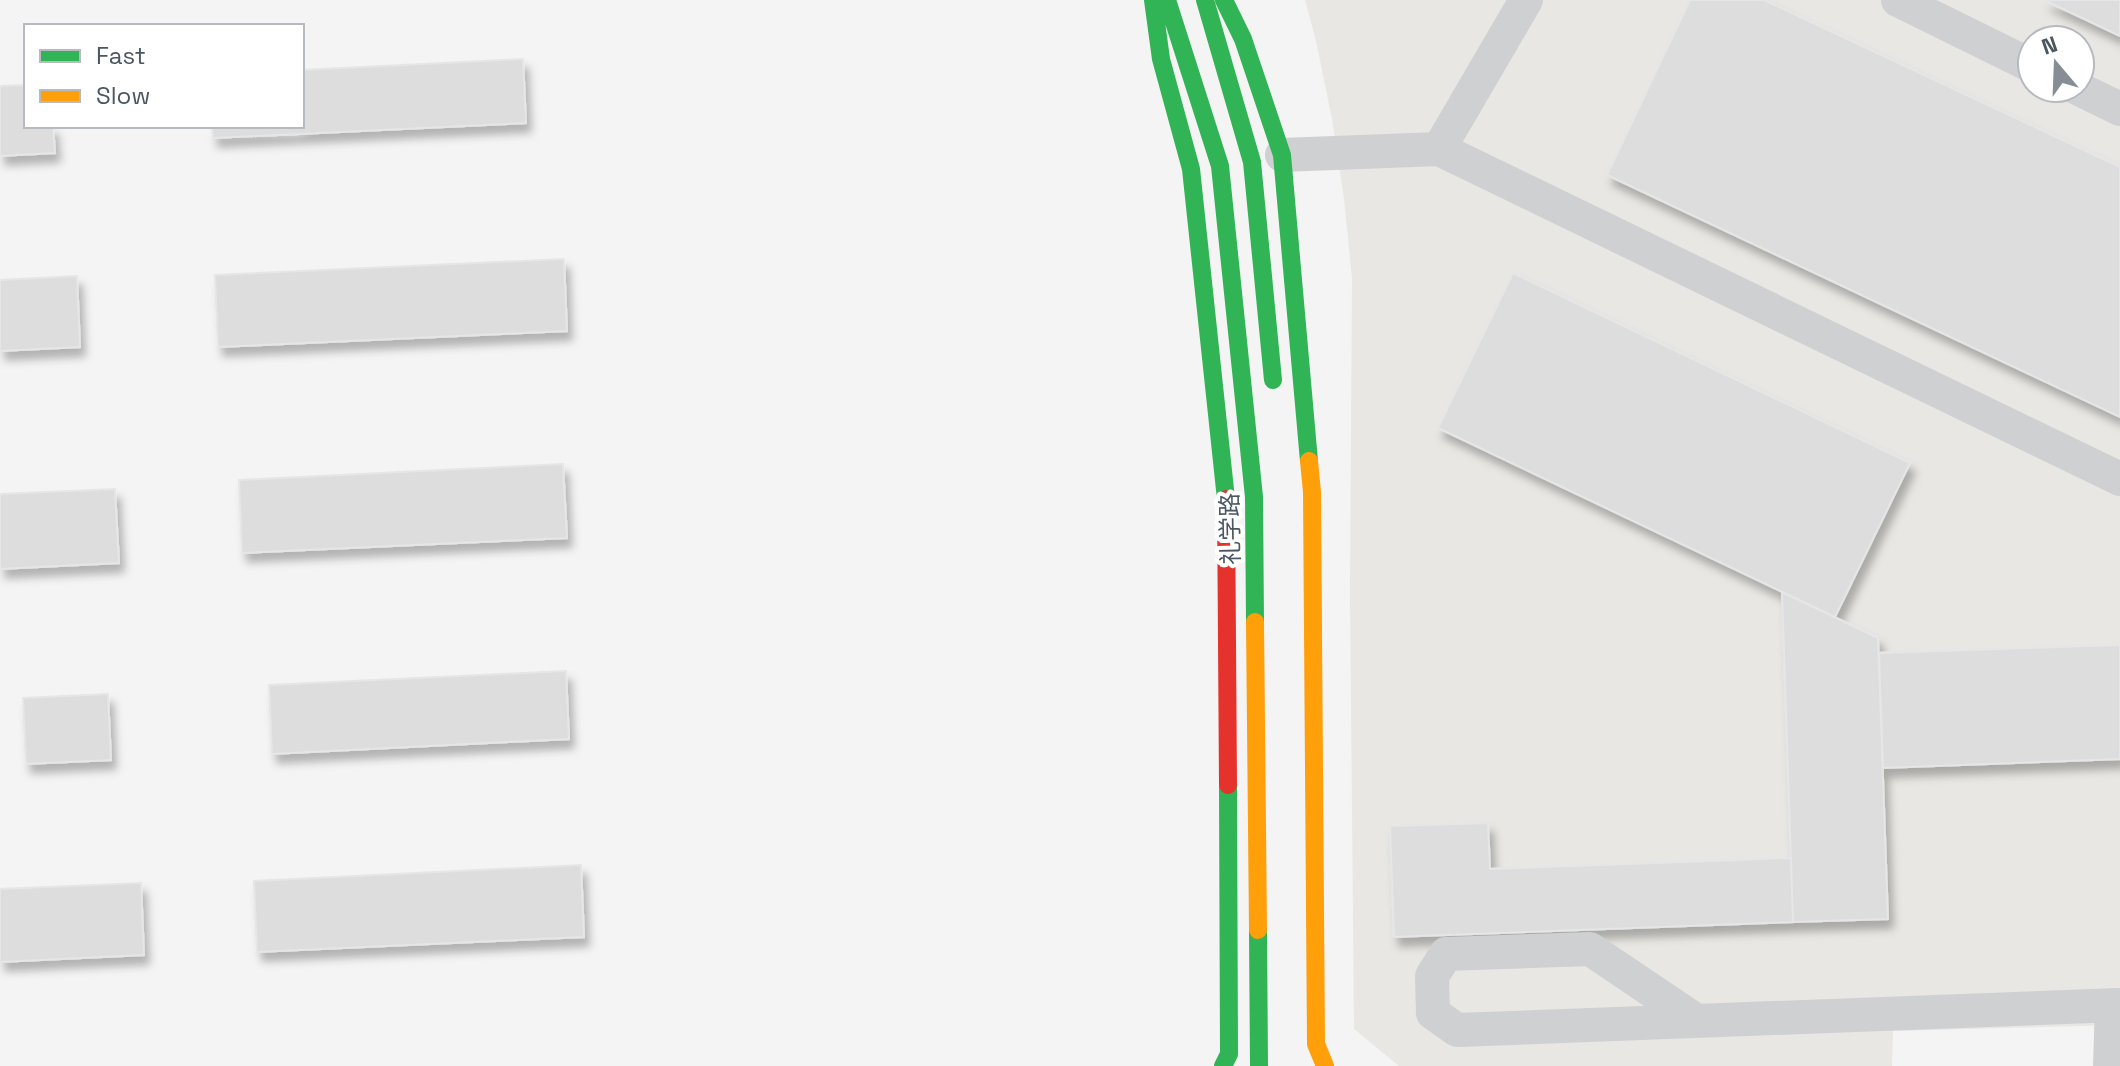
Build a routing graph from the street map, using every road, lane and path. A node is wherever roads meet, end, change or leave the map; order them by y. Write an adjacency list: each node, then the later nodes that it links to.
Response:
1 (1153, 0): 16 (main road)
2 (1167, 0): 17 (main road, 礼学路)
3 (1205, 0): 12 (main road)
4 (1224, 0): 11 (main road)
5 (1526, 0): 10 (street)
6 (1898, 0): 7 (street)
7 (2016, 58)
8 (2096, 97): 9 (street)
9 (2120, 109)
10 (1439, 149): 11 (street); 13 (street)
11 (1282, 155): 18 (main road)
12 (1274, 400)
13 (2120, 479)
14 (2116, 1005): 15 (street); 19 (street)
15 (1697, 1021): 15 (street)
16 (1223, 1066)
17 (1259, 1066)
18 (1325, 1066)
19 (2110, 1066)

